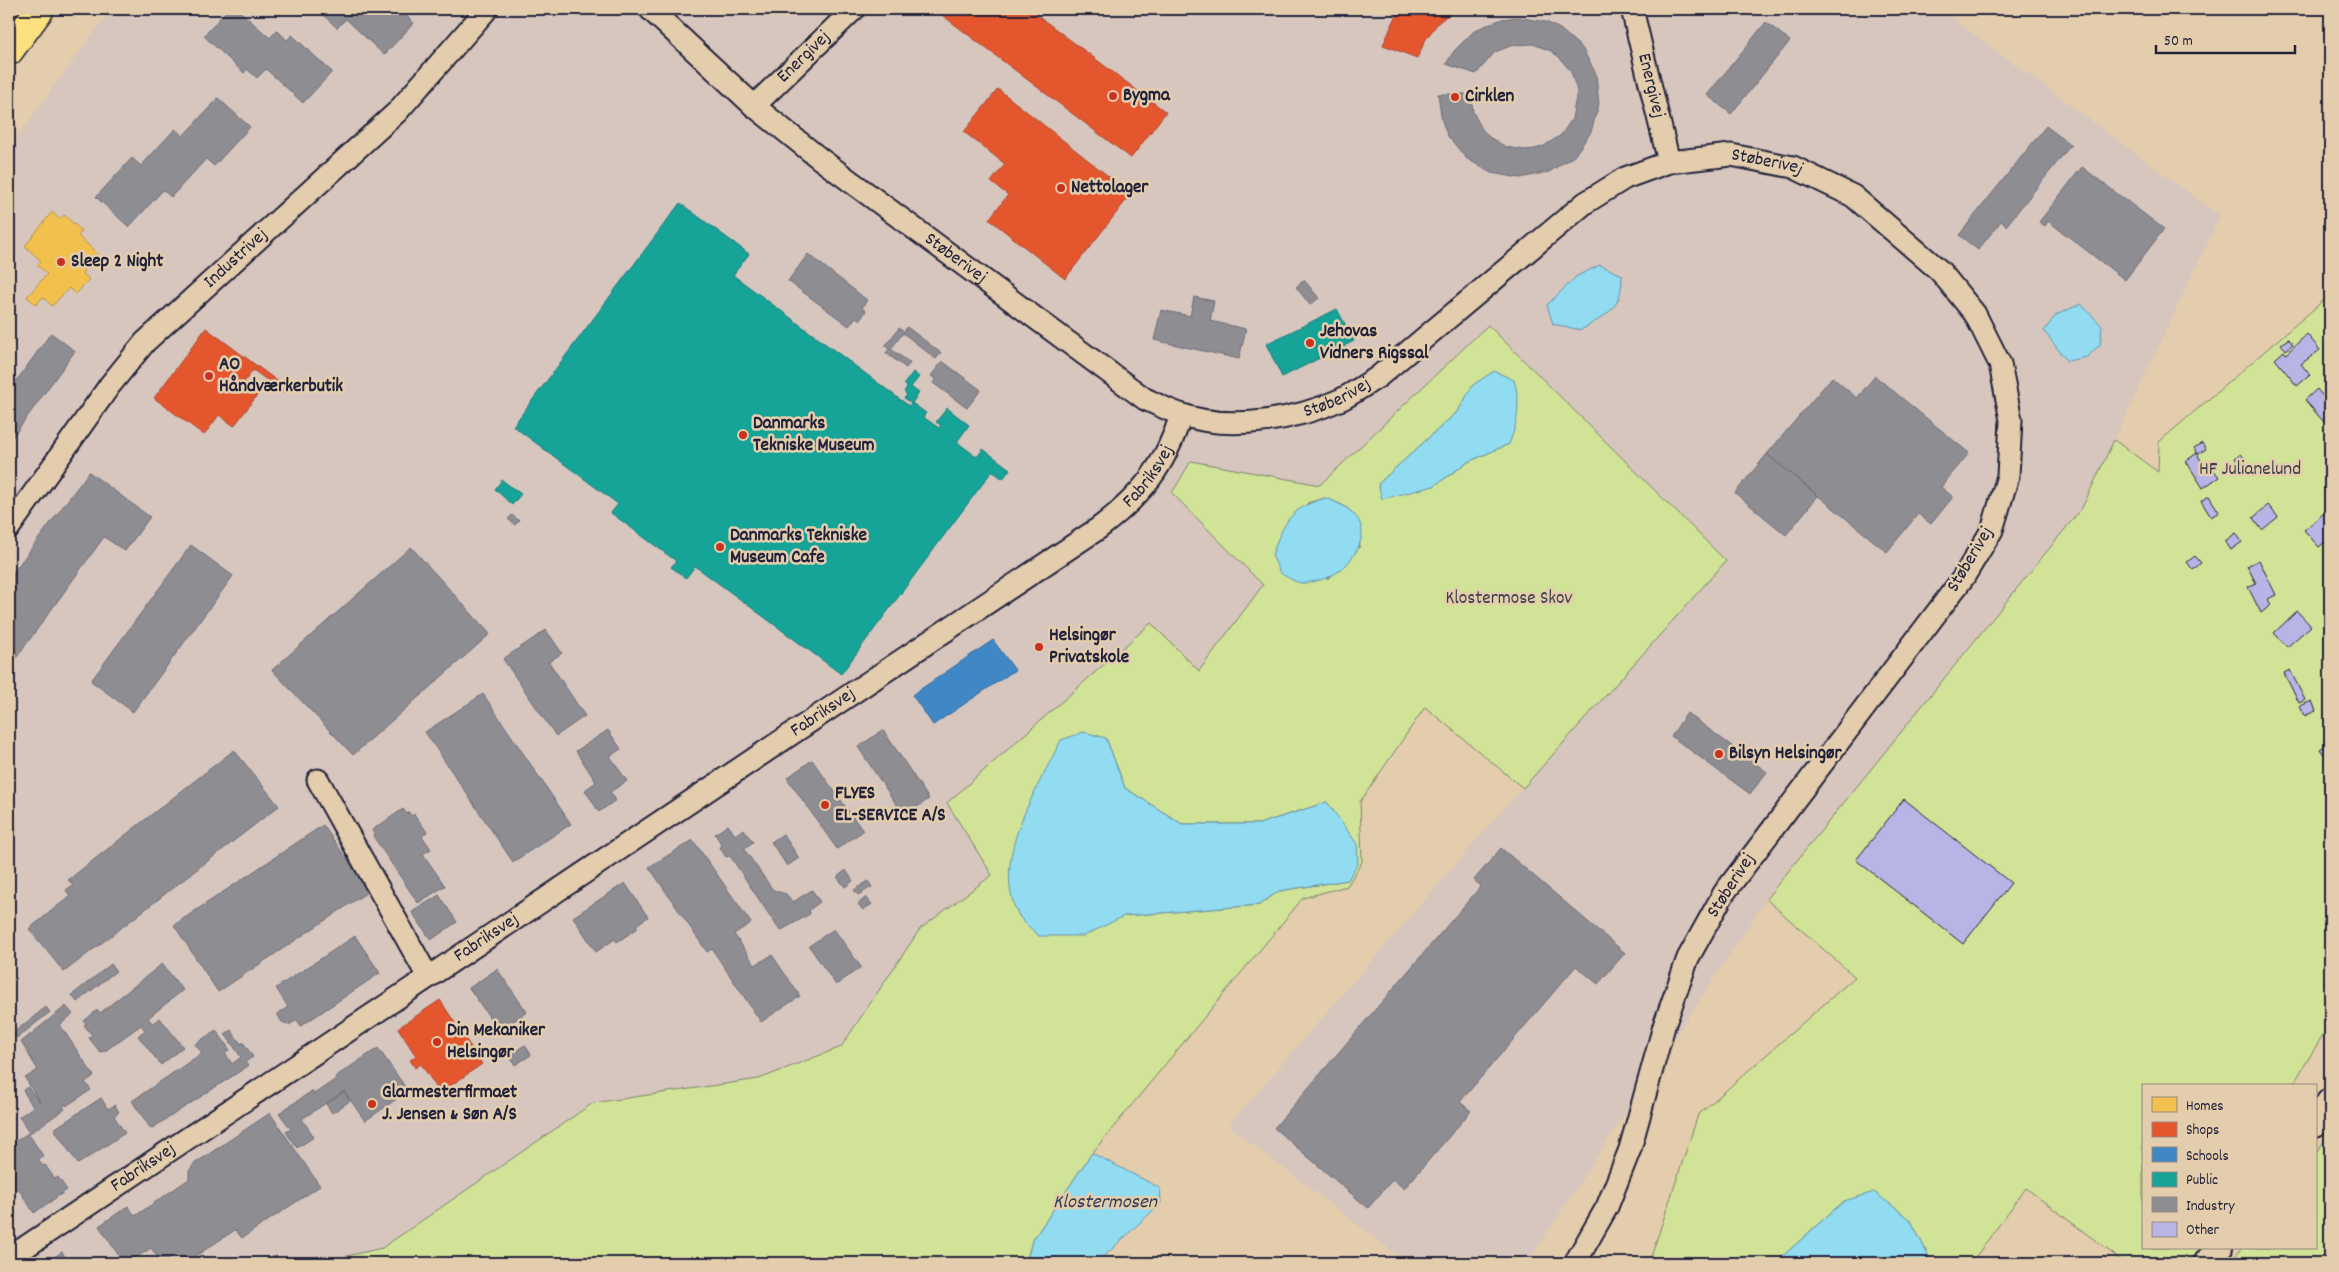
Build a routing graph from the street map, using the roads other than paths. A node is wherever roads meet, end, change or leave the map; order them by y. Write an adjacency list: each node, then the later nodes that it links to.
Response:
1 (40, 9): 6 (main road)
2 (487, 9): 10 (street, Industrivej)
3 (650, 9): 7 (street, Støberivej)
4 (854, 9): 7 (street, Energivej)
5 (1632, 9): 8 (street, Energivej)
6 (9, 51)
7 (754, 106): 9 (street, Støberivej)
8 (1669, 162): 9 (street, Støberivej); 17 (street, Støberivej)
9 (1181, 415): 12 (street, Fabriksvej)
10 (9, 528)
11 (318, 780): 12 (street)
12 (428, 977): 16 (street, Fabriksvej)
13 (2330, 1102): 14 (street)
14 (2316, 1122)
15 (2218, 1250): 18 (street)
16 (9, 1258)
17 (1575, 1263)
18 (2208, 1263)

